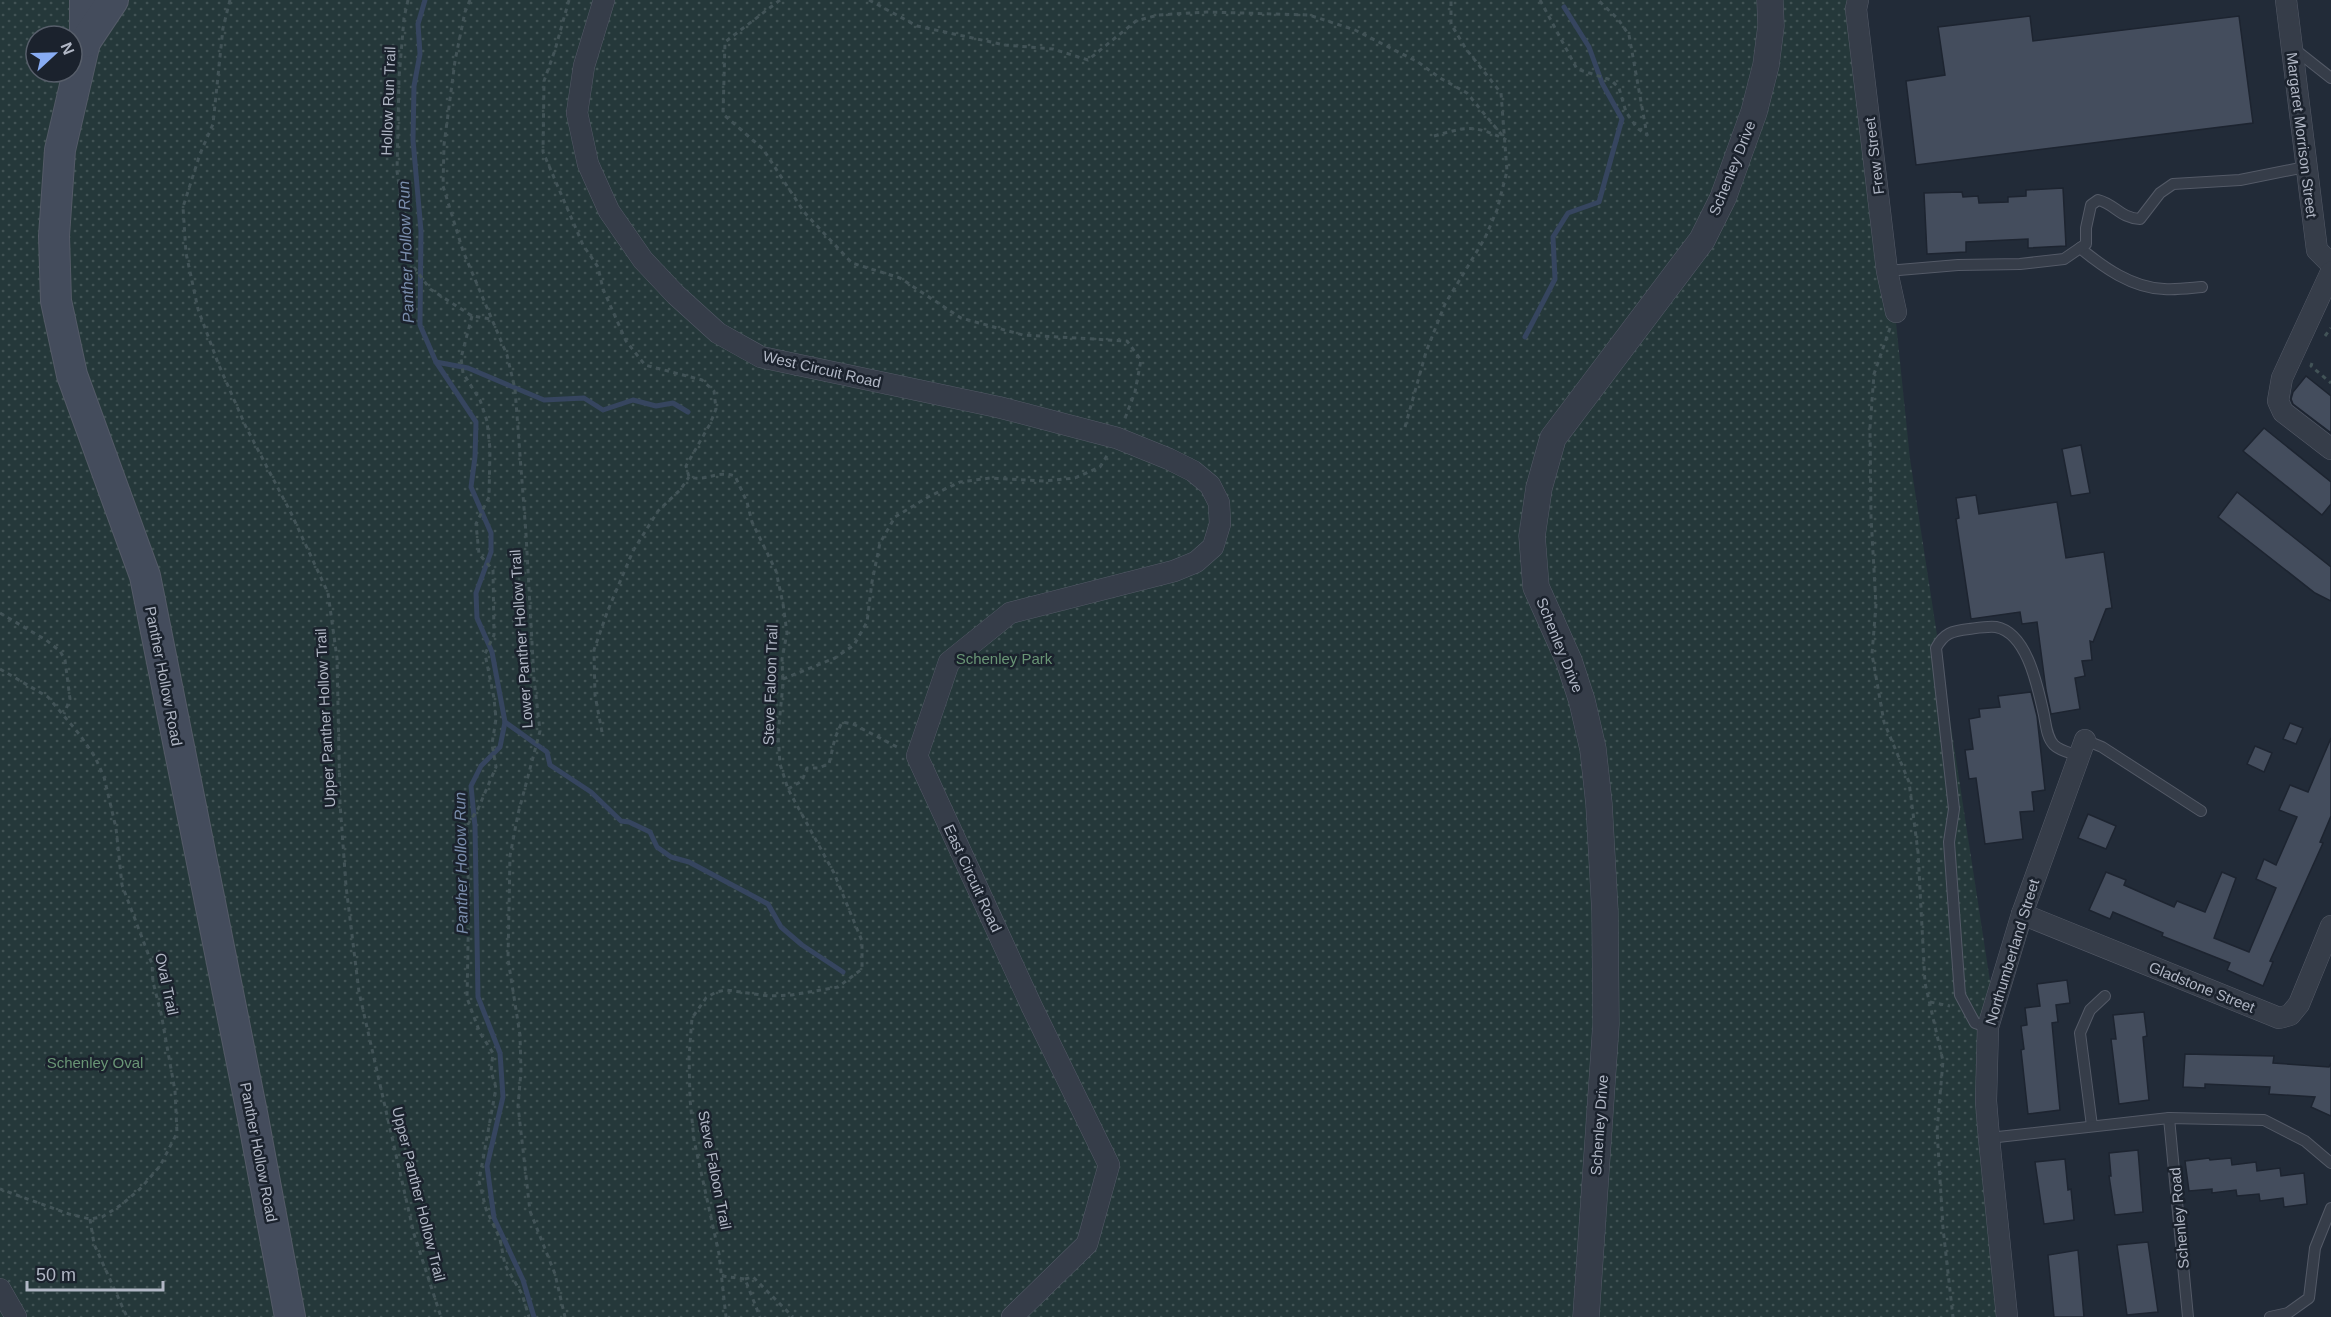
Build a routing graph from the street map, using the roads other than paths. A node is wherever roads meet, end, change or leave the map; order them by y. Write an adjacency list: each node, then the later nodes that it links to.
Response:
1 (604, 0): 17 (street, West Circuit Road)
2 (1770, 0): 32 (street, Schenley Drive)
3 (1858, 0): 11 (street, Frew Street)
4 (2286, 0): 6 (street, Margaret Morrison Street)
5 (96, 3): 30 (main road, Panther Hollow Road)
6 (2290, 46): 7 (lane); 8 (street, Margaret Morrison Street)
7 (2331, 78)
8 (2306, 167): 9 (lane); 10 (street, Margaret Morrison Street)
9 (2080, 248): 11 (lane); 13 (lane)
10 (2331, 264)
11 (1887, 271): 14 (street, Frew Street)
12 (2331, 272): 15 (street)
13 (2202, 287)
14 (1896, 312)
15 (2331, 450)
16 (2082, 748): 18 (lane); 19 (street, Northumberland Street); 22 (lane)
17 (917, 756): 31 (street, East Circuit Road)
18 (2201, 811)
19 (2022, 914): 20 (street, Gladstone Street); 22 (street, Northumberland Street)
20 (2330, 928)
21 (2105, 996): 24 (lane)
22 (1988, 1027): 25 (street, Northumberland Street)
23 (2169, 1118): 24 (lane); 26 (lane); 34 (lane, Schenley Road)
24 (2092, 1126): 25 (lane)
25 (1989, 1138): 33 (street, Northumberland Street)
26 (2331, 1163)
27 (2331, 1208): 35 (lane)
28 (0, 1289): 29 (street)
29 (16, 1317)
30 (290, 1317)
31 (1012, 1317)
32 (1586, 1317)
33 (2007, 1317)
34 (2188, 1317)
35 (2270, 1317)

